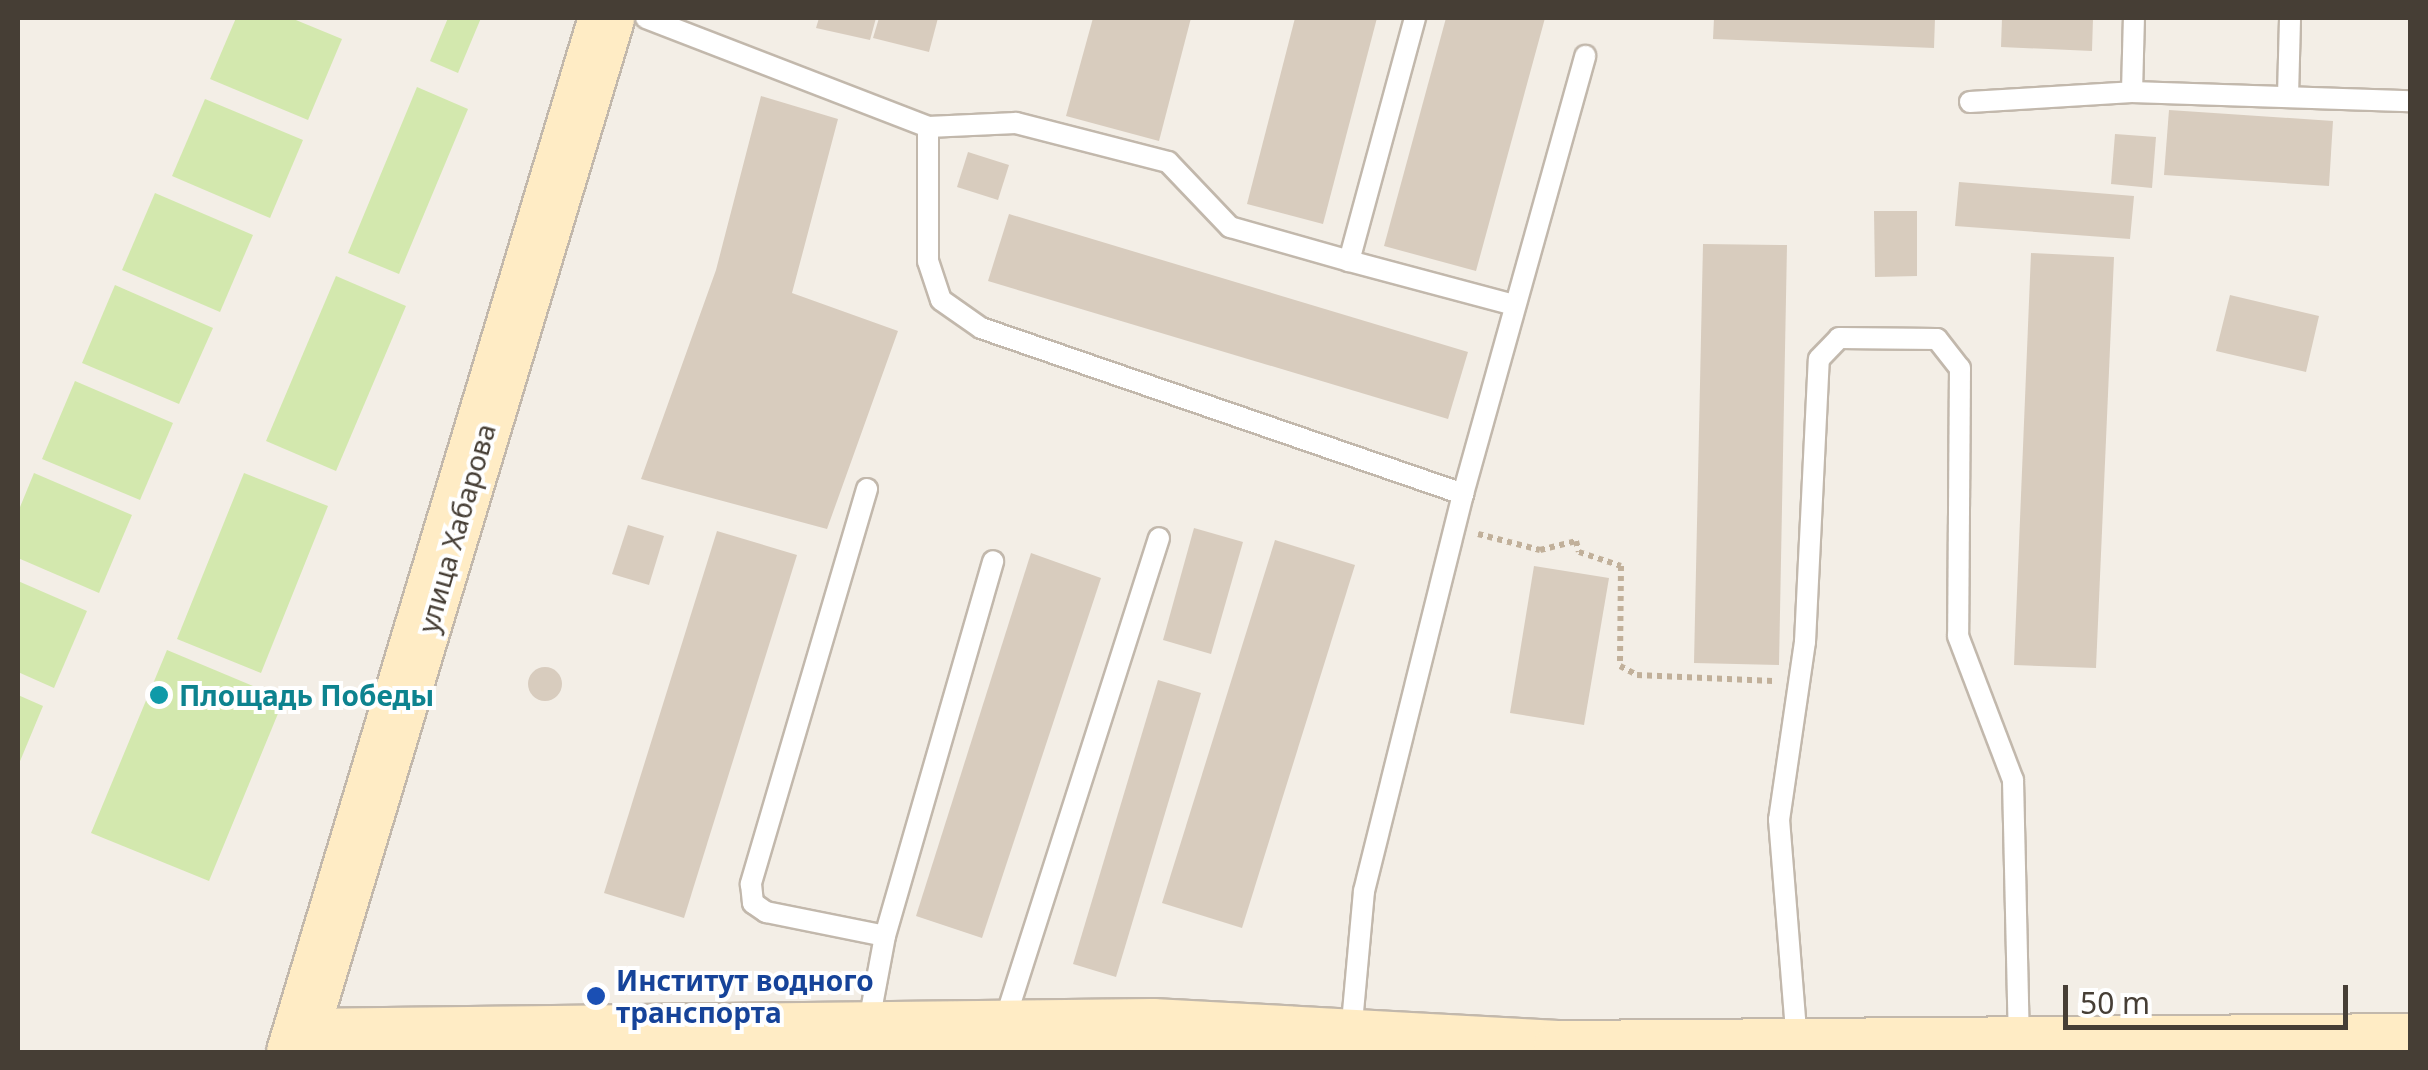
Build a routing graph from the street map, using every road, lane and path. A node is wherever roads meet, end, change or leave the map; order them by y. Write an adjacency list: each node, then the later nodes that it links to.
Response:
1 (606, 18): 26 (main road, улица Хабарова)
2 (646, 18): 11 (lane)
3 (1414, 18): 12 (lane)
4 (2134, 18): 7 (lane)
5 (2290, 18): 8 (lane)
6 (1585, 56): 13 (lane)
7 (2132, 92): 8 (lane); 10 (lane)
8 (2288, 96): 9 (lane)
9 (2410, 101)
10 (1970, 102)
11 (928, 127): 12 (lane); 15 (lane)
12 (1349, 260): 13 (lane)
13 (1514, 305): 15 (lane)
14 (867, 490): 20 (lane)
15 (1463, 494): 16 (lane)
16 (1454, 528): 19 (path); 23 (lane)
17 (1160, 538): 22 (lane)
18 (993, 561): 20 (lane)
19 (1800, 682): 25 (lane); 27 (lane)
20 (885, 936): 21 (lane)
21 (868, 1028): 22 (main road); 26 (main road)
22 (1002, 1028): 23 (main road)
23 (1351, 1041): 28 (main road)
24 (2410, 1041): 27 (main road)
25 (1797, 1043): 27 (main road); 28 (main road)
26 (297, 1044)
27 (2019, 1045)
28 (1561, 1050)

